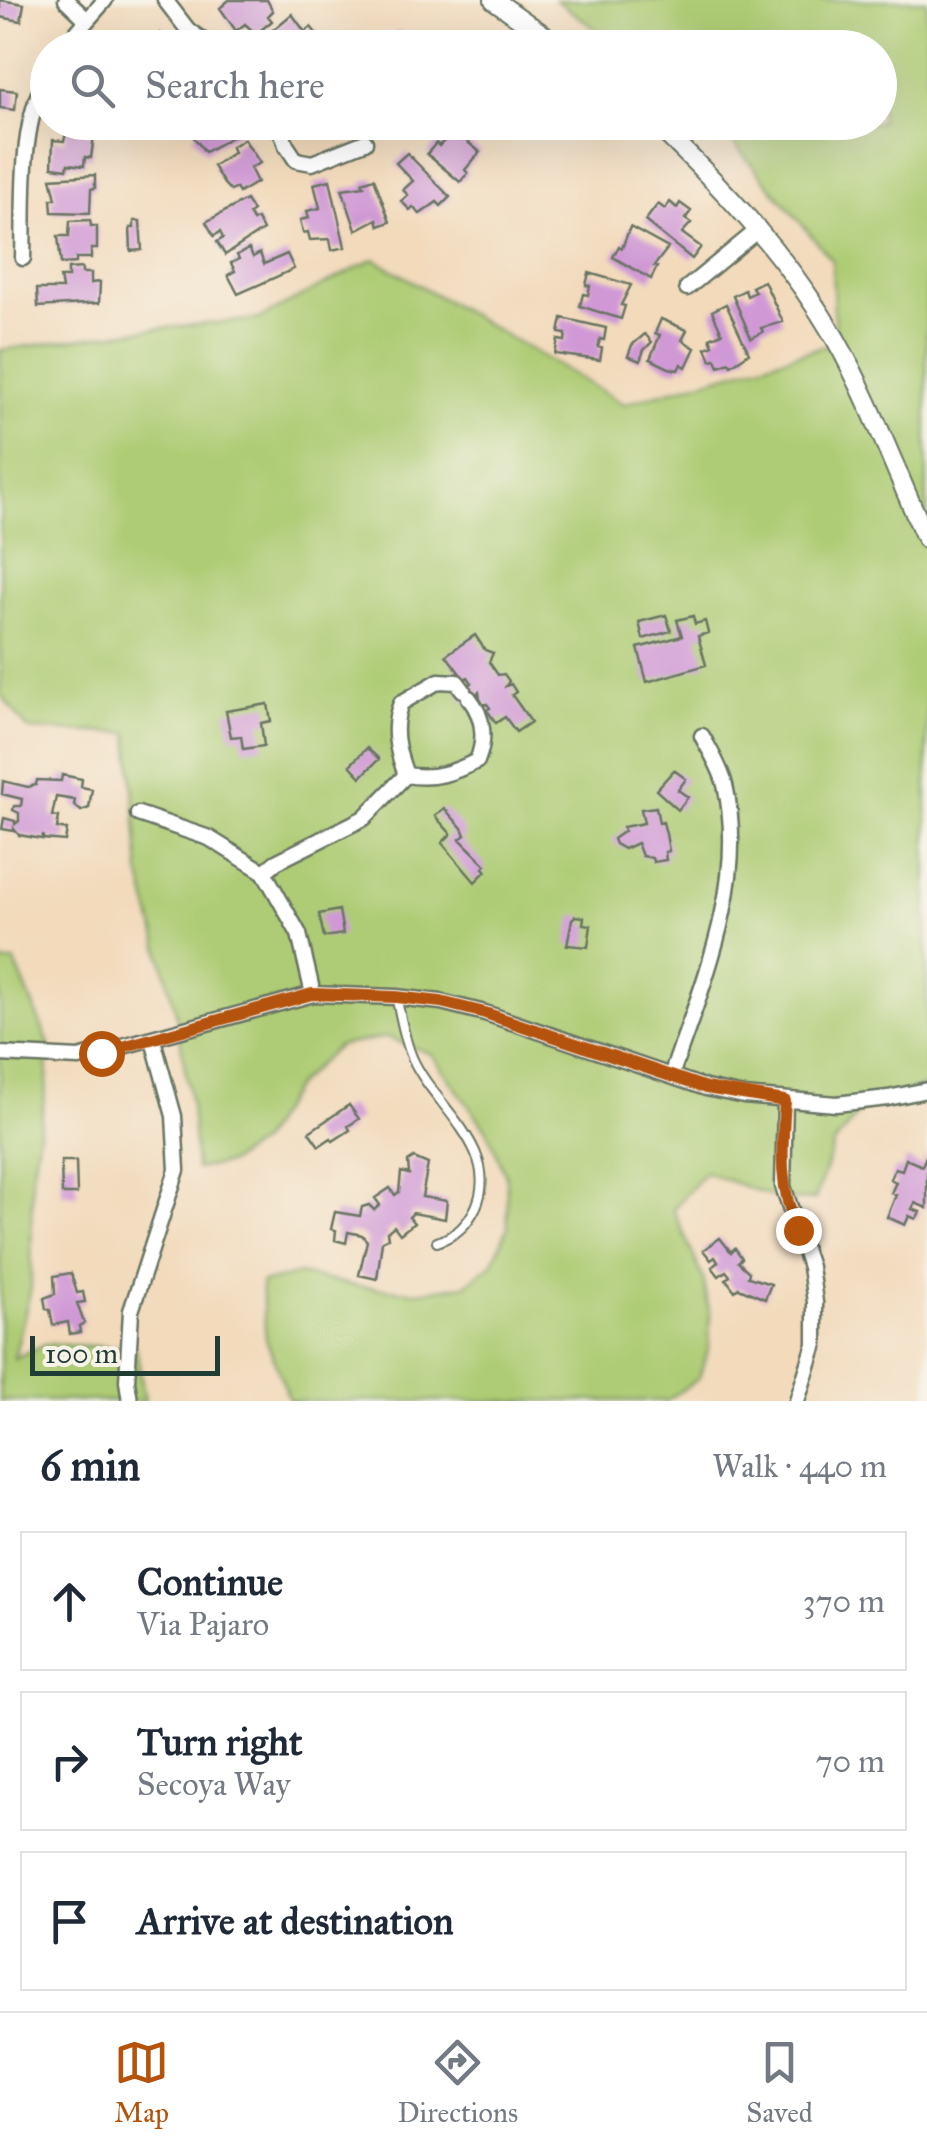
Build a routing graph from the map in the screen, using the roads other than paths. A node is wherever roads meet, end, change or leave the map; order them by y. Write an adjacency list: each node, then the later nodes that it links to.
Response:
1 (66, 0): 5 (street)
2 (105, 0): 5 (street)
3 (165, 0): 7 (street)
4 (494, 0): 8 (street)
5 (87, 20): 6 (street)
6 (78, 30)
7 (188, 30)
8 (536, 30)
9 (30, 131): 14 (street)
10 (284, 140): 12 (street)
11 (672, 140): 13 (street)
12 (364, 142)
13 (759, 229): 15 (street); 16 (street)
14 (23, 258)
15 (687, 288)
16 (927, 540)
17 (702, 736): 25 (street)
18 (406, 775): 18 (street); 20 (street)
19 (138, 814): 20 (street)
20 (264, 872): 21 (street)
21 (312, 994): 22 (street); 23 (street)
22 (396, 997): 25 (street); 28 (lane)
23 (153, 1040): 24 (street); 29 (street)
24 (0, 1054)
25 (670, 1076): 27 (street)
26 (927, 1090): 27 (street)
27 (785, 1101): 30 (street)
28 (438, 1242)
29 (130, 1401)
30 (797, 1401)

